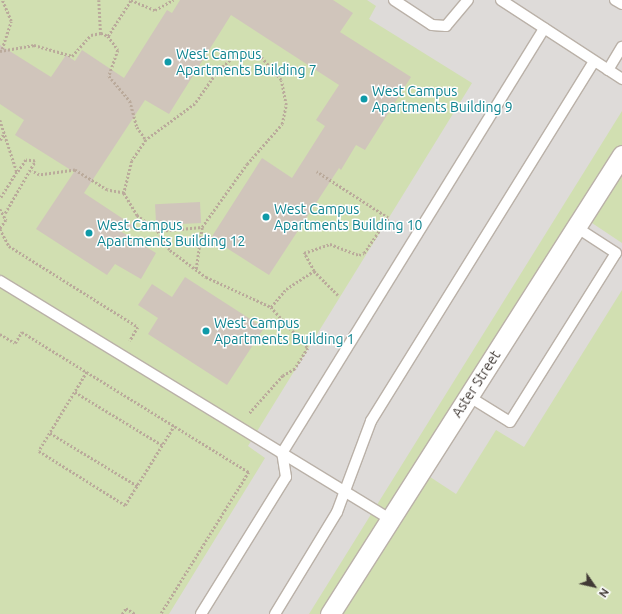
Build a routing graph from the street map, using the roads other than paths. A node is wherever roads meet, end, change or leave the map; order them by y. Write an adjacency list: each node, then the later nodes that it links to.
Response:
1 (394, 0): 2 (lane)
2 (468, 0)
3 (501, 0): 6 (lane)
4 (615, 0): 5 (lane)
5 (622, 4)
6 (544, 28): 8 (lane); 15 (lane)
7 (622, 47): 9 (lane)
8 (594, 61): 9 (lane); 16 (lane)
9 (608, 70): 10 (lane)
10 (622, 79)
11 (622, 155): 12 (street, Aster Street)
12 (576, 227): 14 (street, Aster Street); 14 (lane)
13 (0, 282): 15 (lane)
14 (468, 396): 17 (street, Aster Street)
15 (282, 453): 16 (lane); 18 (lane)
16 (345, 492): 17 (lane); 19 (lane)
17 (390, 519): 20 (street, Aster Street)
18 (201, 614)
19 (275, 614)
20 (330, 614)

